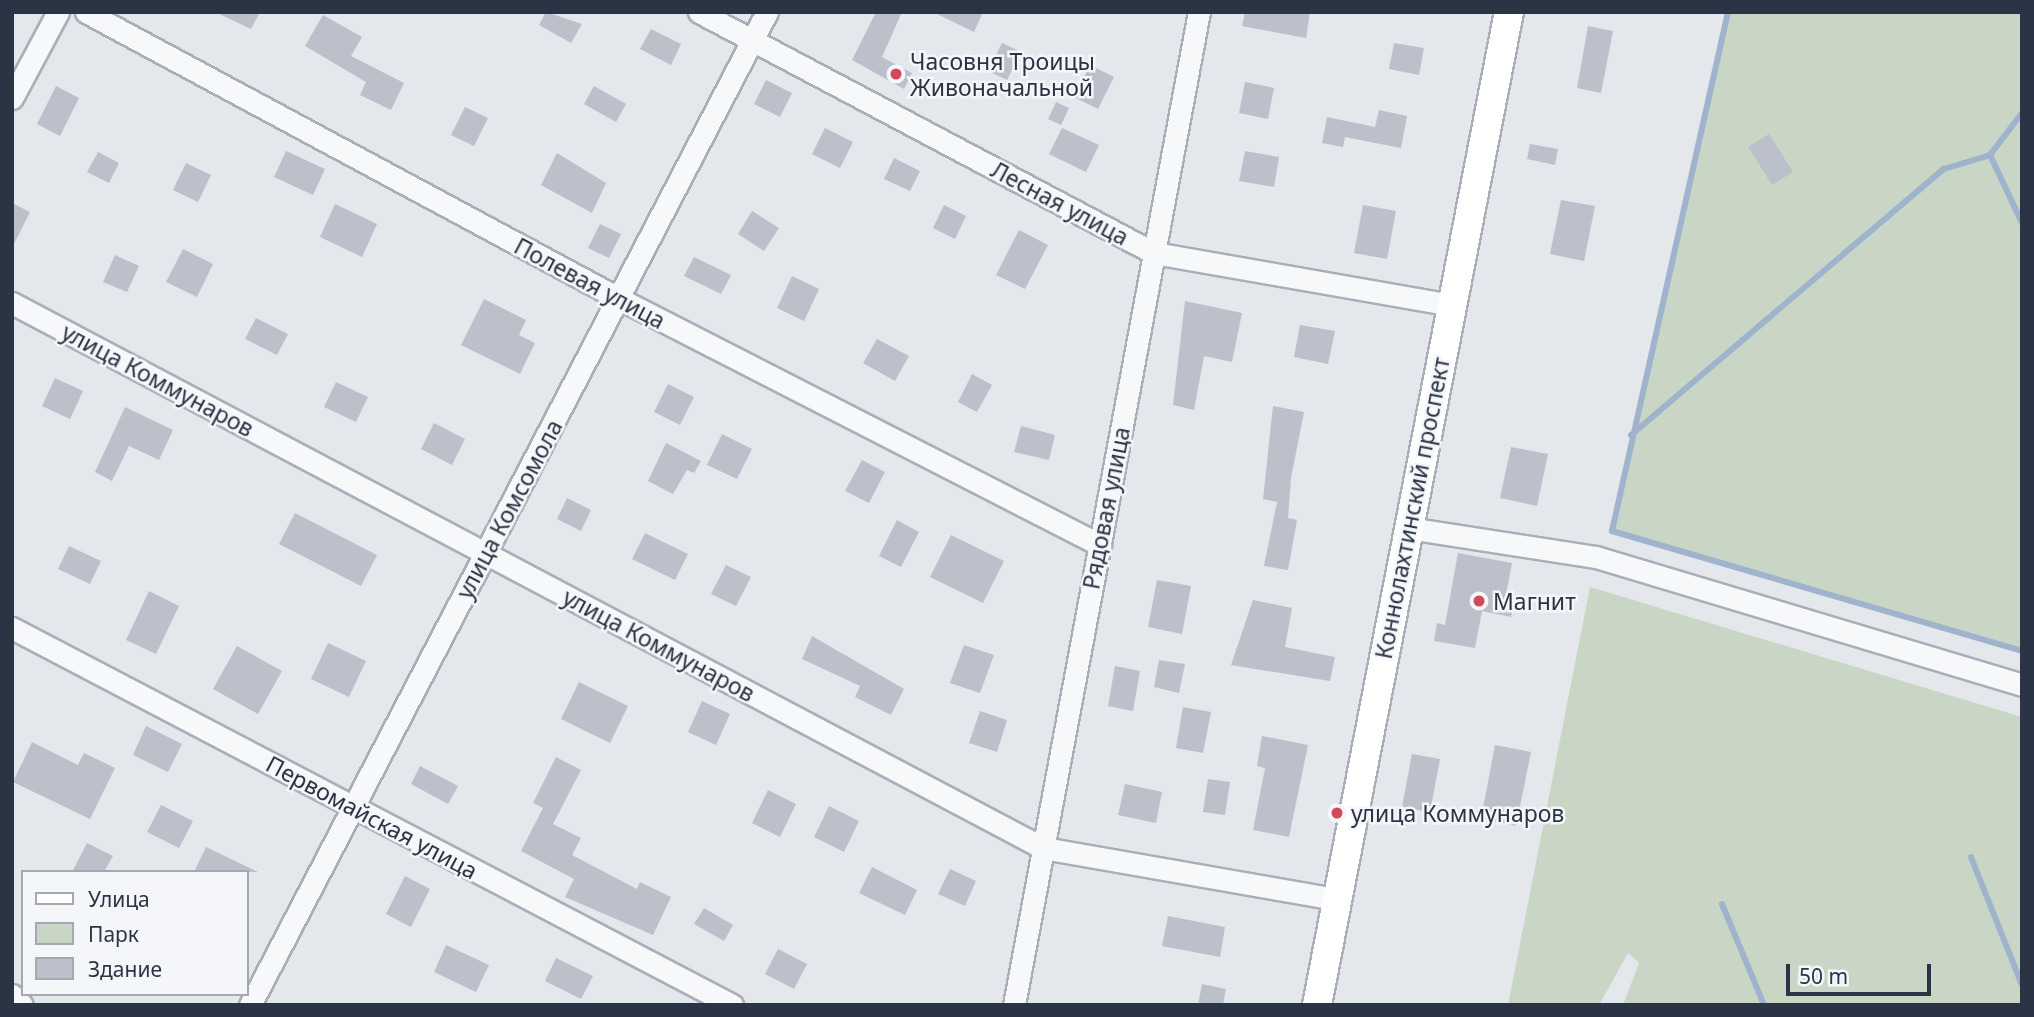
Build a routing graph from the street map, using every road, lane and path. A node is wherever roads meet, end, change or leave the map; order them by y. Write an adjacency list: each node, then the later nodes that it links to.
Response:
1 (58, 12): 8 (street)
2 (86, 12): 10 (street, Полевая улица)
3 (699, 12): 7 (street, Лесная улица)
4 (767, 12): 7 (street, улица Комсомола)
5 (1199, 12): 9 (street, Рядовая улица)
6 (1508, 12): 12 (main road, Коннолахтинский проспект)
7 (752, 41): 9 (street, Лесная улица); 10 (street, улица Комсомола)
8 (12, 98)
9 (1154, 253): 12 (street, Лесная улица); 14 (street, Рядовая улица)
10 (618, 299): 14 (street, Полевая улица); 15 (street, улица Комсомола)
11 (12, 303): 15 (street, улица Коммунаров)
12 (1451, 305): 13 (main road, Коннолахтинский проспект)
13 (1408, 528): 17 (street); 20 (main road, Коннолахтинский проспект)
14 (1100, 545): 19 (street, Рядовая улица)
15 (485, 553): 18 (street, улица Комсомола); 19 (street, улица Коммунаров)
16 (12, 628): 18 (street, Первомайская улица)
17 (2022, 685)
18 (353, 807): 23 (street, улица Комсомола); 24 (street, Первомайская улица)
19 (1043, 848): 20 (street, улица Коммунаров); 25 (street, Рядовая улица)
20 (1335, 899): 26 (main road, Коннолахтинский проспект)
21 (12, 995): 22 (street)
22 (22, 1005)
23 (250, 1005)
24 (732, 1005)
25 (1014, 1005)
26 (1317, 1005)

